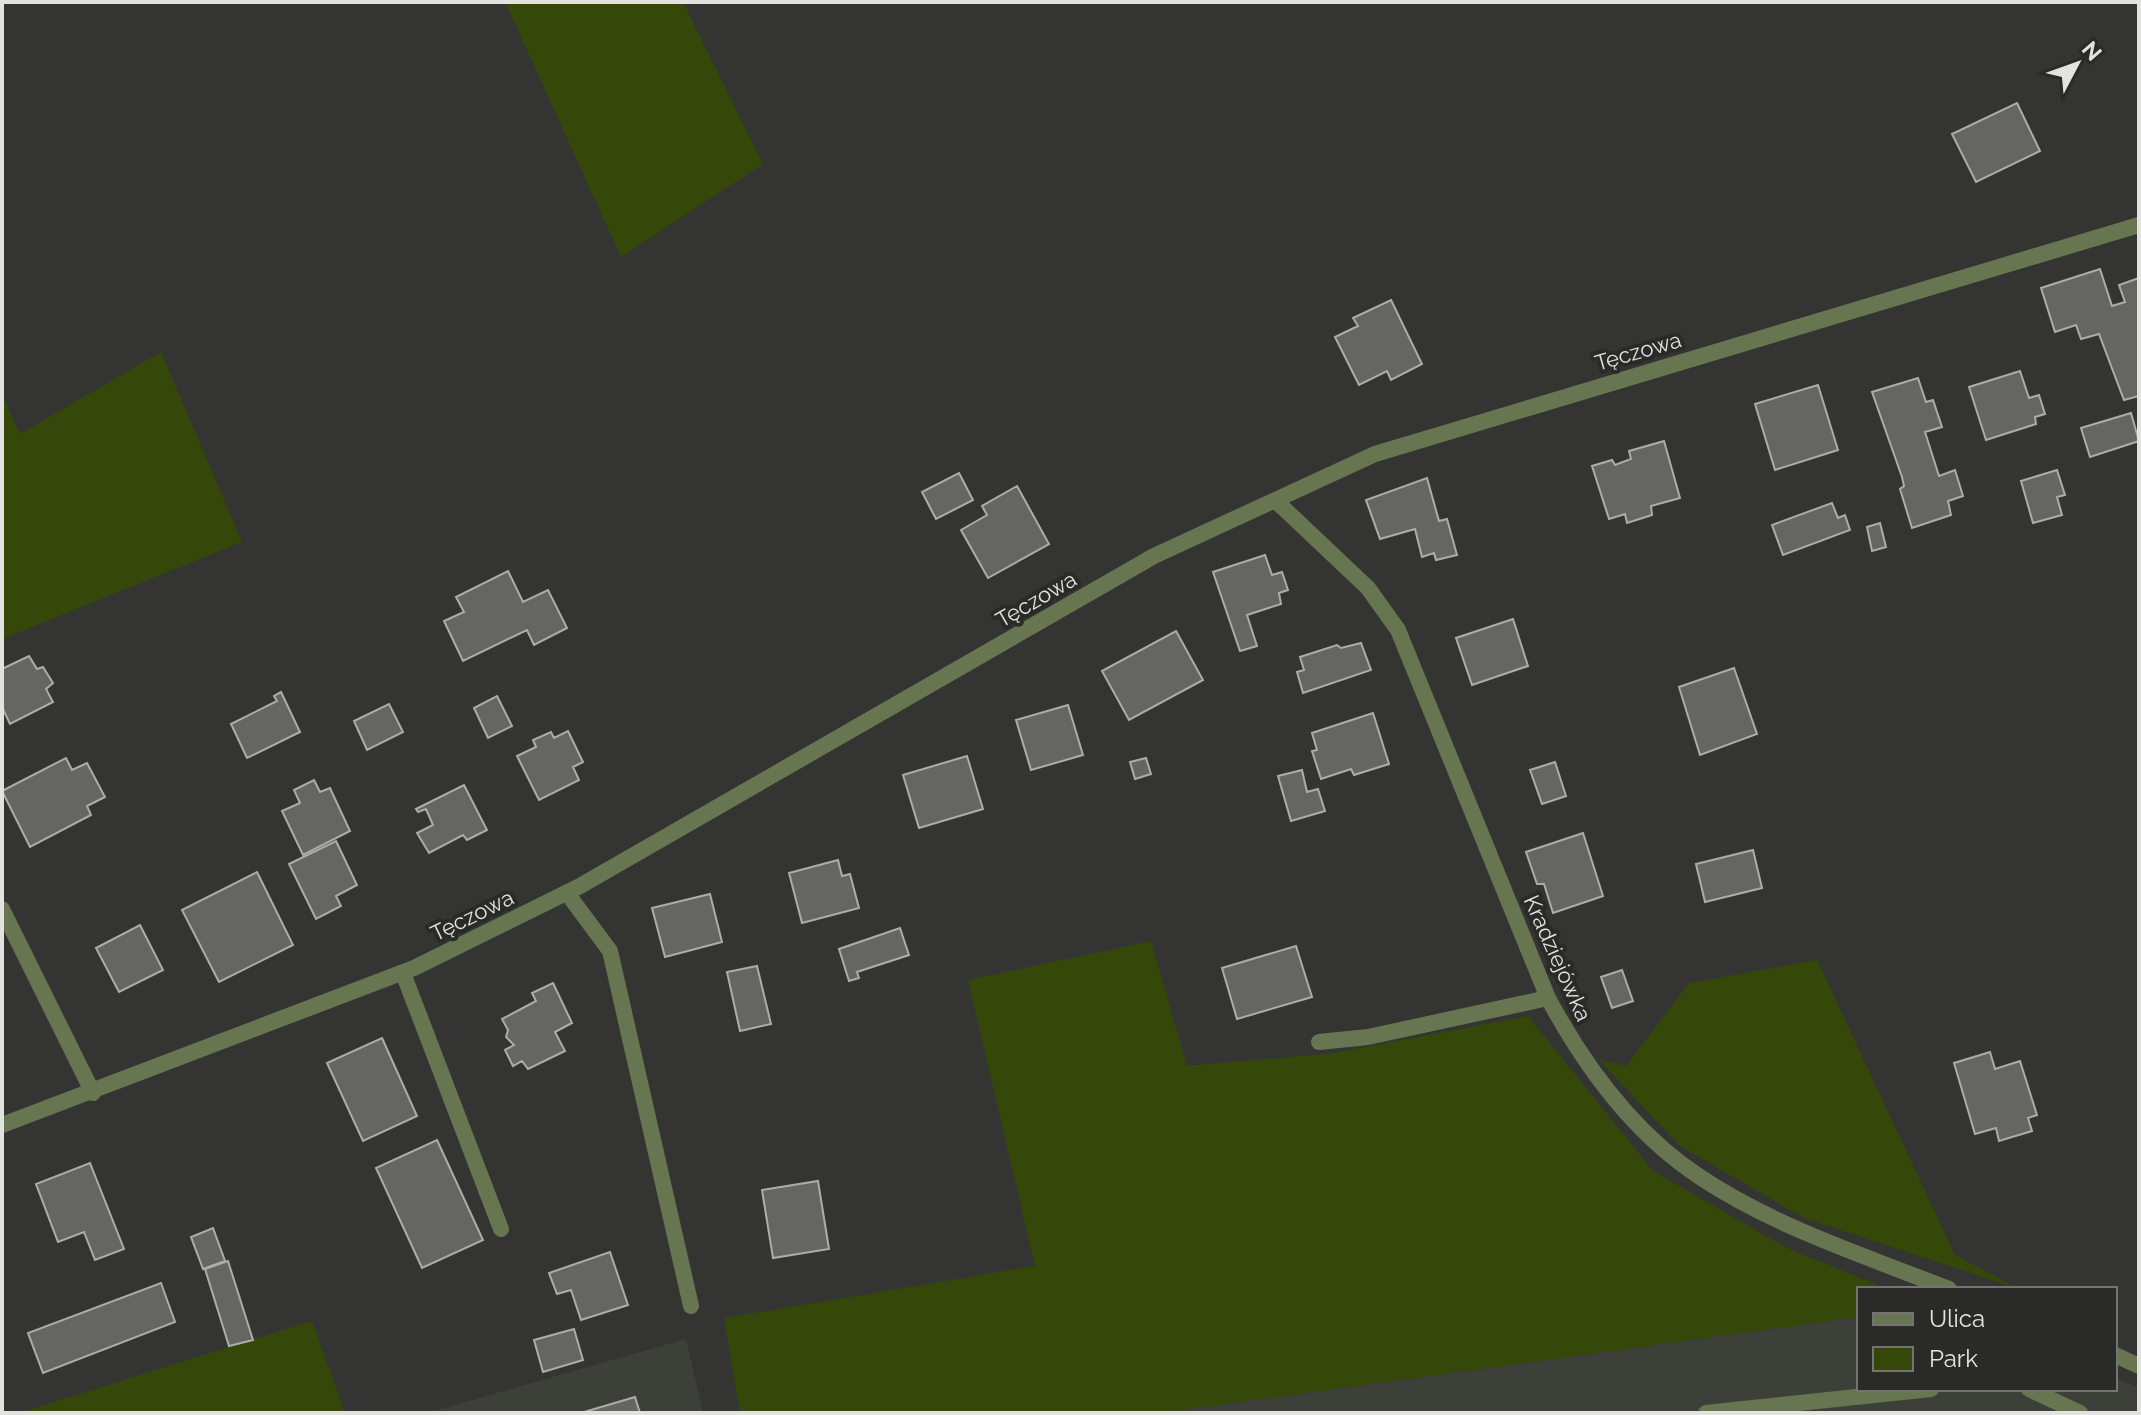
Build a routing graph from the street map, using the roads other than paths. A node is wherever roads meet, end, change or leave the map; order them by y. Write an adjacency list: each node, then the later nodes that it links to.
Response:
1 (2139, 225): 2 (street, Tęczowa)
2 (1276, 501): 3 (street, Tęczowa); 6 (street, Kradziejówka)
3 (567, 893): 5 (street, Tęczowa); 12 (street)
4 (2, 909): 8 (street)
5 (403, 973): 8 (street, Tęczowa); 10 (street)
6 (1548, 998): 7 (street); 11 (street, Kradziejówka)
7 (1319, 1042)
8 (93, 1093): 9 (street, Tęczowa)
9 (2, 1125)
10 (501, 1229)
11 (1944, 1287)
12 (691, 1306)
13 (2117, 1356): 14 (street)
14 (2139, 1366)
15 (1912, 1391): 17 (street)
16 (2033, 1391): 18 (street)
17 (1706, 1413)
18 (2080, 1413)

